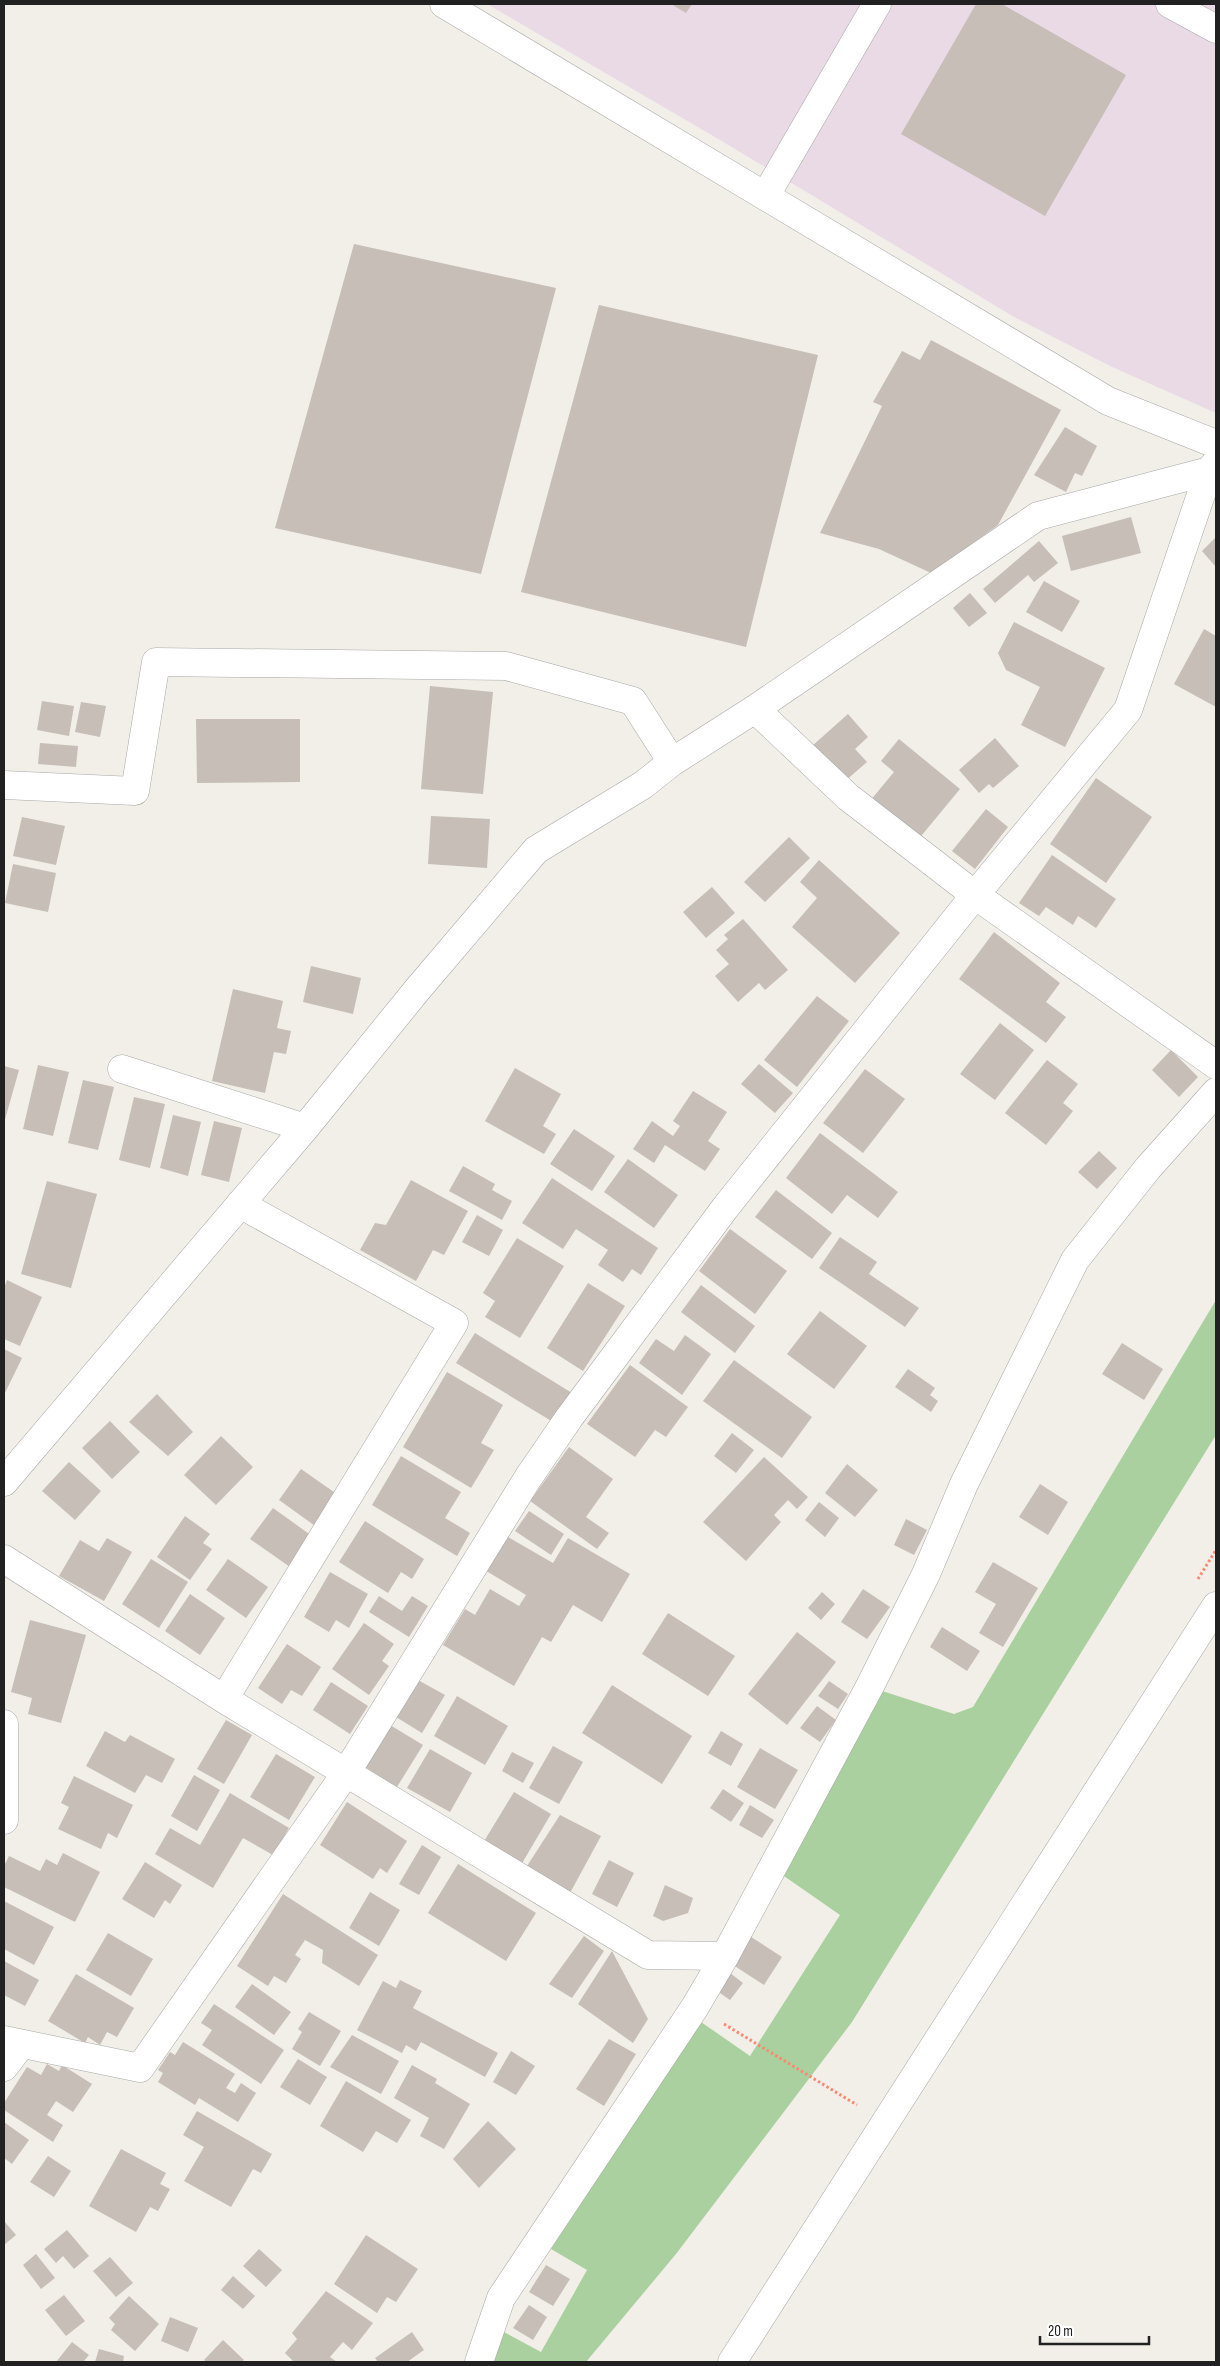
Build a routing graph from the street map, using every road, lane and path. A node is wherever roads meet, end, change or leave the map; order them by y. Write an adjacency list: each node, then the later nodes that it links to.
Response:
1 (444, 4): 5 (street)
2 (877, 4): 5 (street)
3 (1170, 4): 4 (street)
4 (1216, 29)
5 (766, 196): 6 (street)
6 (1216, 444)
7 (1213, 467): 8 (street); 11 (street)
8 (755, 709): 9 (street); 11 (street)
9 (672, 762): 10 (street); 15 (street)
10 (4, 785)
11 (975, 895): 12 (street); 22 (street)
12 (1216, 1065)
13 (122, 1069): 15 (street)
14 (1216, 1092): 24 (street)
15 (305, 1128): 16 (street)
16 (240, 1204): 17 (street); 20 (street)
17 (4, 1482)
18 (4, 1559): 20 (street)
19 (1216, 1606): 30 (street)
20 (224, 1699): 22 (street)
21 (4, 1724): 23 (street)
22 (346, 1773): 24 (street); 26 (street)
23 (4, 1820)
24 (725, 1956): 25 (street)
25 (695, 2007): 28 (path); 29 (street)
26 (12, 2043): 27 (street)
27 (4, 2067)
28 (862, 2108)
29 (479, 2362)
30 (732, 2362)

